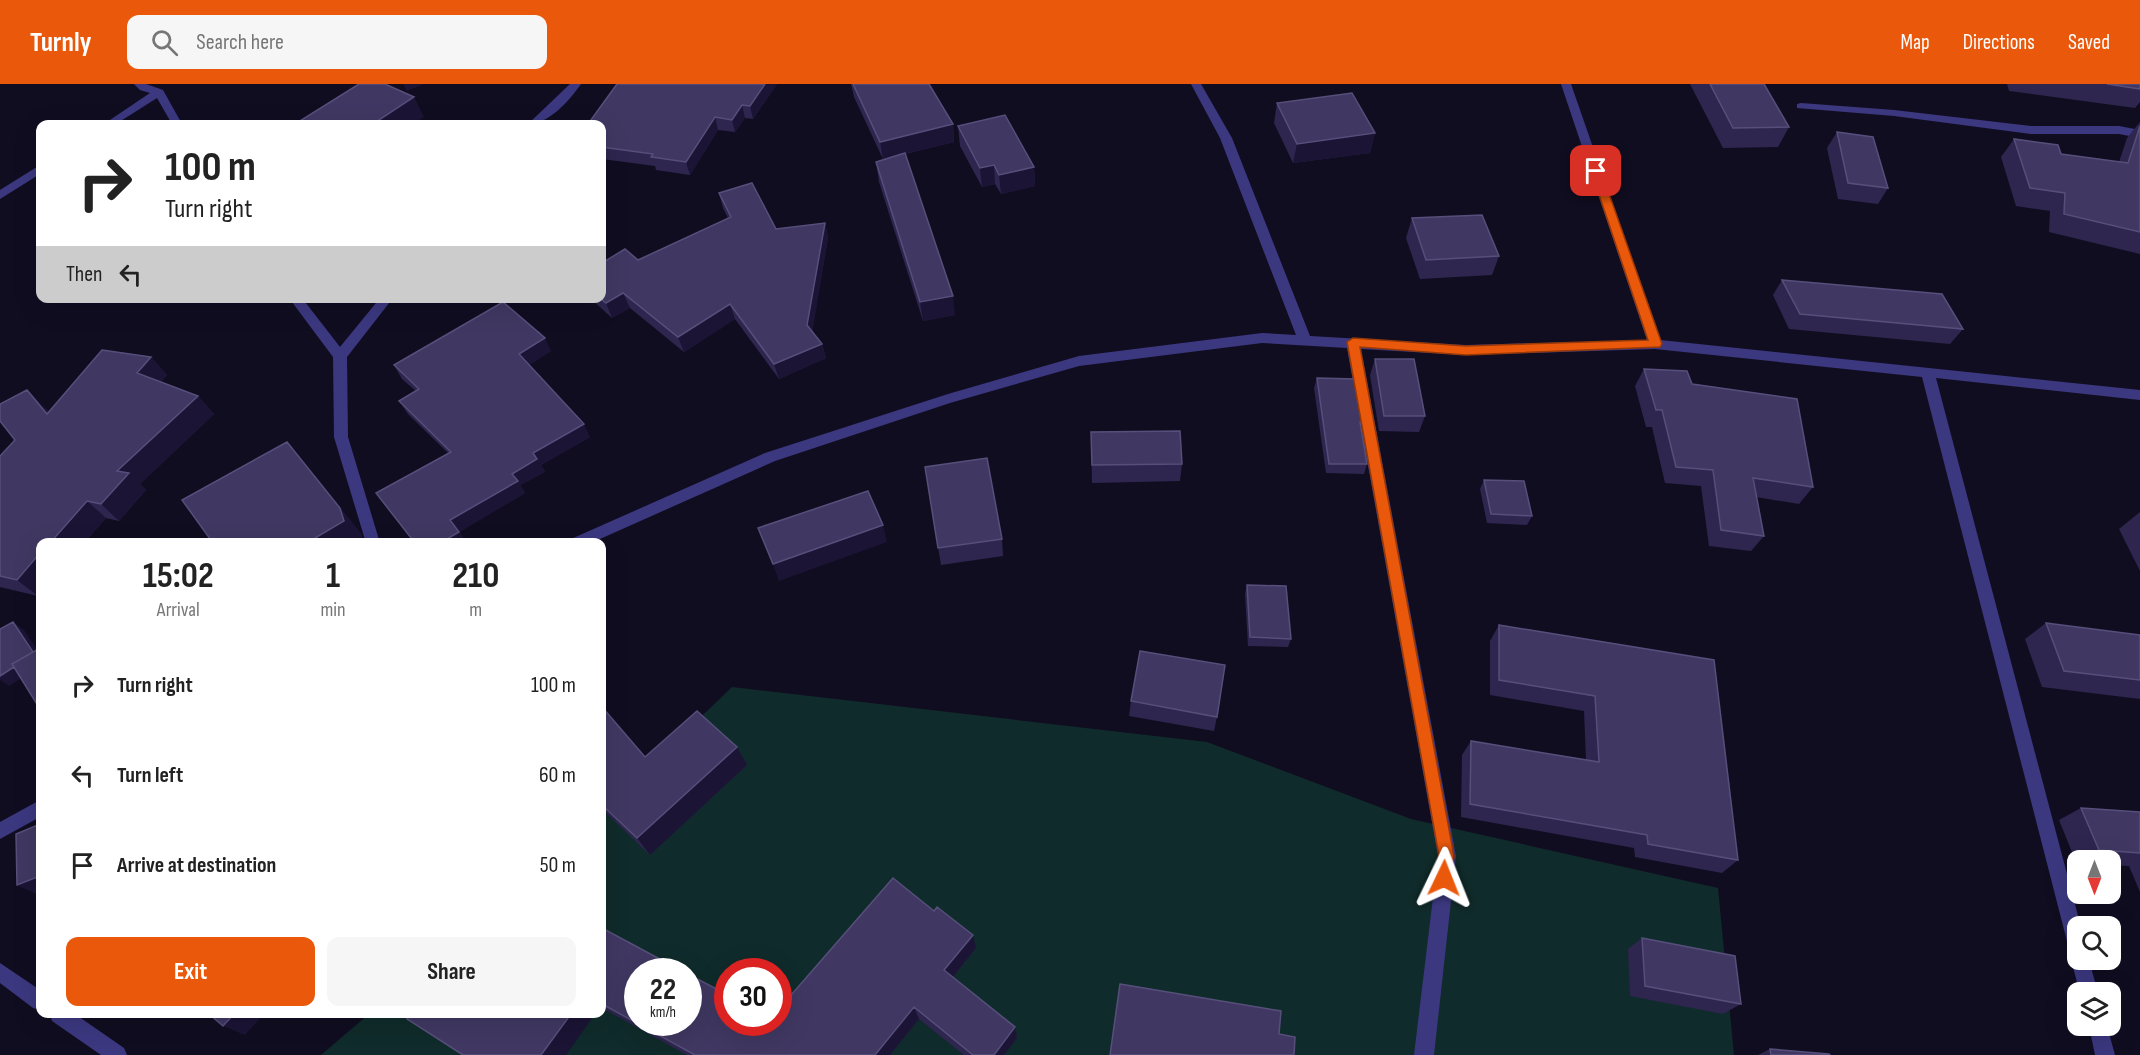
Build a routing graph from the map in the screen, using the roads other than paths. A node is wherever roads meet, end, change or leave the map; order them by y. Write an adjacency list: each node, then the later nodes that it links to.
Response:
1 (139, 84): 5 (street)
2 (576, 84): 9 (street)
3 (1196, 84): 15 (street)
4 (1566, 84): 17 (street)
5 (159, 92): 7 (street); 8 (street)
6 (1801, 105): 10 (street)
7 (115, 120)
8 (175, 120)
9 (538, 120)
10 (2140, 134)
11 (36, 172): 12 (street)
12 (0, 195)
13 (299, 303): 18 (street)
14 (383, 303): 18 (street)
15 (1305, 341): 16 (street); 22 (street)
16 (1353, 342): 17 (street); 31 (street)
17 (1656, 344): 19 (street)
18 (340, 356): 21 (street)
19 (1928, 373): 20 (street); 25 (street)
20 (2140, 395)
21 (371, 538)
22 (587, 538)
23 (36, 810): 24 (street)
24 (0, 831)
25 (2069, 916)
26 (0, 972): 27 (street)
27 (36, 998)
28 (65, 1018): 30 (street)
29 (2100, 1036): 32 (street)
30 (117, 1055)
31 (1424, 1055)
32 (2105, 1055)

